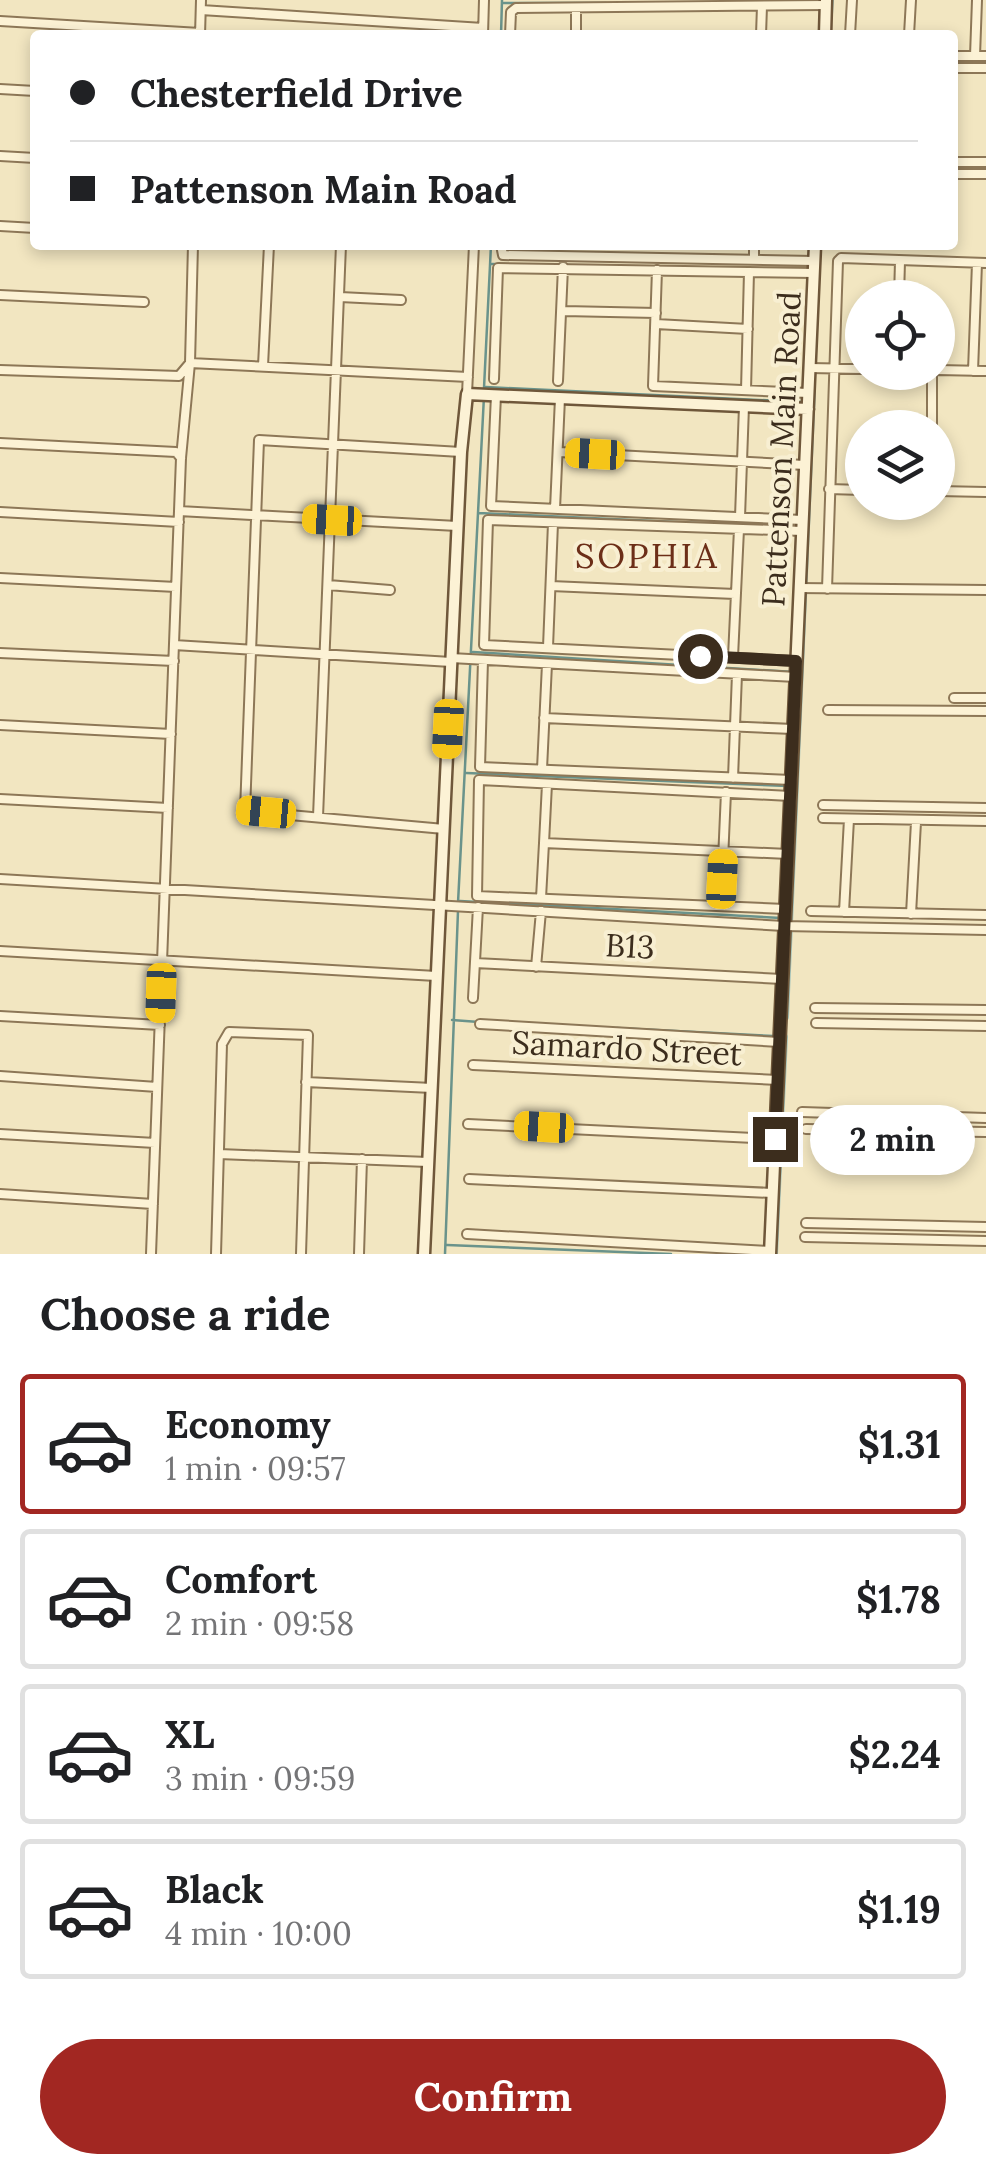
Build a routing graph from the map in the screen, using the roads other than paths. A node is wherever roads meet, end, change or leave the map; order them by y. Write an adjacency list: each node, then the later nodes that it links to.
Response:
1 (484, 0): 13 (street)
2 (852, 0): 18 (street)
3 (911, 0): 19 (street)
4 (978, 0): 20 (street)
5 (826, 2): 7 (street); 17 (street)
6 (201, 5): 11 (street); 12 (street)
7 (762, 6): 8 (street); 16 (street)
8 (576, 9): 14 (street); 15 (street)
9 (0, 22): 10 (street)
10 (133, 30)
11 (200, 30)
12 (462, 30)
13 (483, 30)
14 (511, 30)
15 (576, 30)
16 (761, 30)
17 (824, 30)
18 (850, 30)
19 (909, 30)
20 (981, 56)
21 (958, 68): 22 (street)
22 (986, 68)
23 (0, 89): 24 (street)
24 (30, 91)
25 (0, 156): 26 (street)
26 (30, 158)
27 (958, 162): 28 (street)
28 (986, 162)
29 (958, 174): 30 (street)
30 (986, 174)
31 (0, 226): 32 (street)
32 (30, 228)
33 (193, 250): 58 (street)
34 (269, 250): 59 (street)
35 (341, 250): 51 (street)
36 (474, 250): 68 (street)
37 (502, 250): 41 (street)
38 (566, 250): 41 (street)
39 (754, 250): 42 (street)
40 (815, 250): 46 (street, Pattenson Main Road)
41 (566, 256): 42 (street)
42 (754, 260): 46 (street)
43 (900, 261): 44 (street); 49 (street); 62 (street)
44 (982, 263): 66 (street)
45 (563, 267): 47 (street); 54 (street); 69 (street)
46 (814, 268): 48 (street); 61 (street, Pattenson Main Road)
47 (657, 270): 48 (street); 55 (street)
48 (749, 272): 57 (street)
49 (899, 280)
50 (0, 295): 53 (street)
51 (340, 297): 52 (street); 60 (street)
52 (401, 300)
53 (144, 302)
54 (564, 311): 55 (street); 70 (street)
55 (656, 313): 56 (street)
56 (656, 324): 57 (street); 71 (street)
57 (748, 329): 71 (street)
58 (190, 364): 59 (street); 64 (street); 82 (street)
59 (263, 366): 60 (street)
60 (337, 368): 68 (street); 78 (street)
61 (814, 368): 62 (street); 72 (street, Pattenson Main Road)
62 (833, 368): 63 (street); 85 (street)
63 (845, 368)
64 (0, 370)
65 (955, 371): 66 (street)
66 (972, 371): 67 (street)
67 (986, 371)
68 (468, 377): 73 (street)
69 (494, 379)
70 (558, 382)
71 (746, 390): 72 (street)
72 (808, 393): 77 (street, Pattenson Main Road)
73 (468, 394): 74 (street); 80 (street)
74 (495, 395): 75 (street); 89 (street)
75 (560, 398): 76 (street); 81 (street)
76 (744, 406): 77 (street); 83 (street)
77 (808, 409): 84 (street, Pattenson Main Road)
78 (334, 442): 80 (street); 92 (street); 94 (street)
79 (0, 444): 82 (street)
80 (460, 452): 97 (street)
81 (559, 452): 83 (street); 89 (street)
82 (181, 458): 90 (street)
83 (742, 461): 84 (street); 93 (street)
84 (805, 464): 98 (street, Pattenson Main Road)
85 (828, 489): 86 (street); 105 (street)
86 (845, 490)
87 (955, 491): 88 (street)
88 (986, 492)
89 (555, 509): 93 (street)
90 (179, 511): 92 (street); 95 (street)
91 (0, 512): 95 (street)
92 (256, 515): 94 (street); 111 (street)
93 (740, 516): 98 (street)
94 (332, 520): 97 (street); 101 (street)
95 (179, 522): 103 (street)
96 (553, 523): 99 (street); 102 (street); 110 (street)
97 (457, 526): 115 (street)
98 (802, 526): 99 (street); 104 (street, Pattenson Main Road)
99 (739, 529): 108 (street)
100 (0, 578): 103 (street)
101 (328, 586): 106 (street); 113 (street)
102 (552, 586): 108 (street); 110 (street)
103 (176, 588): 109 (street)
104 (801, 588): 105 (street); 117 (street, Pattenson Main Road)
105 (822, 589): 107 (street)
106 (390, 590)
107 (986, 590)
108 (735, 594): 114 (street)
109 (174, 645): 111 (street); 118 (street)
110 (548, 647): 114 (street)
111 (251, 650): 113 (street); 140 (street)
112 (0, 653): 118 (street)
113 (324, 654): 115 (street); 140 (street)
114 (733, 657): 117 (street)
115 (451, 660): 116 (street); 145 (street)
116 (483, 660): 119 (street); 131 (street)
117 (796, 661): 121 (street, Pattenson Main Road)
118 (174, 662): 130 (street)
119 (547, 664): 120 (street); 126 (street)
120 (737, 674): 121 (street); 128 (street)
121 (796, 677): 129 (street, Pattenson Main Road)
122 (986, 698): 124 (street)
123 (828, 710): 124 (street)
124 (962, 711): 125 (street)
125 (986, 711)
126 (544, 718): 128 (street); 131 (street)
127 (0, 724): 130 (street)
128 (735, 726): 129 (street); 132 (street)
129 (793, 729): 134 (street, Pattenson Main Road)
130 (171, 734): 138 (street)
131 (542, 770): 132 (street)
132 (732, 778): 134 (street)
133 (547, 784): 135 (street); 146 (street); 151 (street)
134 (791, 788): 135 (street); 148 (street, Pattenson Main Road)
135 (726, 792): 147 (street)
136 (0, 799): 138 (street)
137 (823, 806): 139 (street)
138 (168, 808): 150 (street)
139 (986, 808)
140 (318, 816): 145 (street)
141 (822, 818): 142 (street)
142 (849, 819): 144 (street); 157 (street)
143 (986, 821): 144 (street)
144 (916, 822): 158 (street)
145 (444, 829): 152 (street)
146 (544, 844): 147 (street); 151 (street)
147 (723, 852): 148 (street); 153 (street)
148 (788, 854): 160 (street, Pattenson Main Road)
149 (0, 879): 150 (street)
150 (165, 888): 152 (street); 163 (street)
151 (541, 898): 153 (street)
152 (440, 904): 154 (street); 166 (street)
153 (721, 906): 160 (street)
154 (478, 907): 155 (street); 164 (street)
155 (542, 910): 160 (street); 165 (street)
156 (810, 911): 157 (street)
157 (844, 912): 158 (street)
158 (911, 914): 159 (street)
159 (986, 915)
160 (786, 920): 161 (street); 167 (street, Pattenson Main Road)
161 (986, 930)
162 (0, 951): 163 (street)
163 (162, 960): 166 (street); 174 (street)
164 (475, 963): 165 (street, B13); 168 (street)
165 (536, 966): 167 (street, B13)
166 (436, 976): 182 (street)
167 (782, 979): 176 (street, Pattenson Main Road)
168 (473, 998)
169 (815, 1008): 170 (street)
170 (986, 1010)
171 (0, 1016): 174 (street)
172 (816, 1023): 175 (street)
173 (480, 1024): 176 (street)
174 (160, 1025): 181 (street)
175 (986, 1026)
176 (779, 1042): 179 (street, Pattenson Main Road)
177 (473, 1065): 179 (street, Samardo Street)
178 (0, 1076): 181 (street)
179 (778, 1080): 189 (street, Pattenson Main Road)
180 (306, 1082): 182 (street); 191 (street); 192 (street)
181 (157, 1087): 190 (street)
182 (432, 1088): 194 (street)
183 (802, 1112): 184 (street)
184 (986, 1118)
185 (468, 1124): 189 (street)
186 (806, 1129): 187 (street)
187 (986, 1132)
188 (0, 1134): 190 (street)
189 (775, 1139): 196 (street, Pattenson Main Road)
190 (155, 1144): 198 (street)
191 (219, 1154): 192 (street); 206 (street)
192 (304, 1157): 193 (street); 207 (street)
193 (362, 1159): 194 (street); 208 (street)
194 (428, 1162): 209 (street)
195 (469, 1179): 196 (street)
196 (772, 1192): 204 (street, Pattenson Main Road)
197 (0, 1194): 198 (street)
198 (153, 1204): 205 (street)
199 (806, 1223): 200 (street)
200 (986, 1227)
201 (467, 1234): 204 (street)
202 (805, 1237): 203 (street)
203 (986, 1241)
204 (770, 1252)
205 (151, 1254)
206 (216, 1254)
207 (301, 1254)
208 (359, 1254)
209 (424, 1254)

